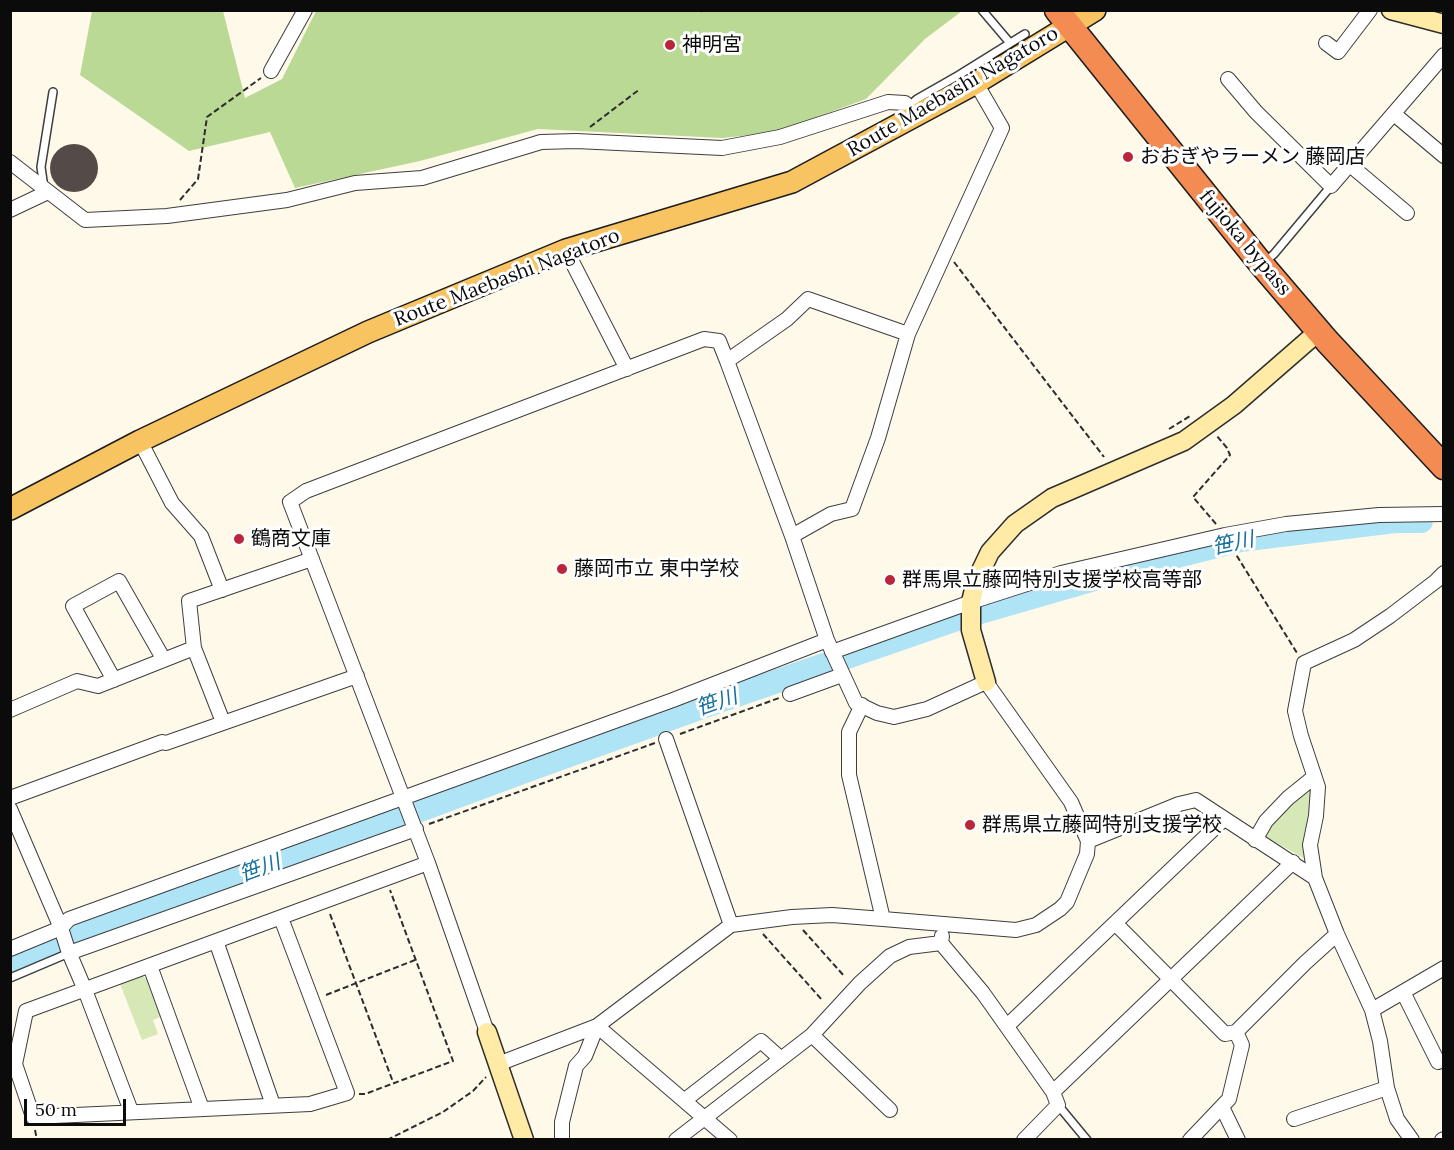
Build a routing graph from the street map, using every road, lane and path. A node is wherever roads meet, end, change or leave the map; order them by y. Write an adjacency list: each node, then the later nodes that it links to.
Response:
1 (304, 10): 12 (street)
2 (982, 10): 9 (lane)
3 (1095, 10): 6 (main road, Route Maebashi Nagatoro)
4 (1370, 10): 10 (street)
5 (1390, 10): 7 (street)
6 (1063, 18): 14 (main road, Route Maebashi Nagatoro); 30 (highway, fujioka bypass)
7 (1443, 24)
8 (1025, 34): 9 (lane)
9 (1011, 43): 17 (lane)
10 (1326, 43)
11 (1443, 55): 18 (street)
12 (271, 71): 27 (path)
13 (1228, 79): 23 (street)
14 (976, 83): 17 (main road, Route Maebashi Nagatoro); 29 (street)
15 (640, 89): 19 (path)
16 (53, 92): 24 (lane)
17 (912, 111): 19 (street); 28 (main road, Route Maebashi Nagatoro)
18 (1394, 114): 20 (street); 22 (street)
19 (572, 141): 27 (street)
20 (1443, 156)
21 (10, 162): 24 (street)
22 (1350, 165): 23 (street); 26 (street)
23 (1331, 186): 30 (lane)
24 (46, 191): 25 (street); 27 (street)
25 (10, 210)
26 (1407, 213)
27 (167, 216)
28 (566, 250): 34 (street); 37 (main road, Route Maebashi Nagatoro)
29 (945, 250): 32 (street); 38 (path)
30 (1262, 265): 31 (highway, fujioka bypass)
31 (1319, 331): 35 (street); 39 (highway, fujioka bypass)
32 (908, 334): 33 (street); 43 (street)
33 (727, 361): 34 (street); 43 (street)
34 (627, 369): 45 (street)
35 (1207, 425): 36 (path); 42 (path); 48 (street)
36 (1169, 429)
37 (140, 441): 40 (main road, Route Maebashi Nagatoro); 47 (street)
38 (1113, 455)
39 (1443, 467)
40 (10, 509)
41 (1443, 514): 42 (street)
42 (1225, 535): 48 (street)
43 (792, 536): 49 (street)
44 (1233, 550): 52 (path)
45 (312, 559): 47 (street); 54 (street)
46 (1443, 573): 52 (street)
47 (222, 590): 50 (street)
48 (971, 609): 49 (street); 56 (street)
49 (830, 646): 53 (street); 64 (street)
50 (194, 648): 51 (street); 60 (street)
51 (164, 660): 55 (street); 55 (street)
52 (1304, 663): 62 (street)
53 (842, 675): 57 (street); 58 (street)
54 (357, 676): 60 (street); 64 (street)
55 (114, 680): 59 (street)
56 (986, 682): 58 (street); 69 (street)
57 (790, 694): 61 (path)
58 (862, 705): 77 (street)
59 (10, 711)
60 (223, 722): 63 (street)
61 (666, 739): 67 (path); 80 (street)
62 (1314, 777): 68 (street); 72 (street)
63 (10, 798)
64 (405, 803): 67 (street); 82 (street)
65 (10, 809): 82 (street)
66 (1224, 819): 68 (street); 69 (street); 79 (street)
67 (414, 826): 71 (street); 87 (street)
68 (1255, 840): 70 (street)
69 (1088, 841): 81 (street)
70 (1293, 862): 72 (street); 92 (street)
71 (429, 863): 73 (street); 102 (street)
72 (1315, 878): 83 (street)
73 (386, 879): 74 (street); 88 (path)
74 (325, 902): 76 (street); 93 (path)
75 (792, 917): 77 (street); 78 (street); 94 (path)
76 (281, 918): 84 (street); 97 (street)
77 (883, 919): 81 (street)
78 (753, 923): 80 (street); 99 (path)
79 (1115, 923): 92 (street); 101 (street)
80 (731, 925): 100 (street)
81 (943, 925): 85 (street)
82 (62, 932): 86 (street); 87 (street)
83 (1337, 934): 98 (street); 103 (street)
84 (216, 941): 89 (street); 113 (street)
85 (941, 943): 94 (street); 101 (street)
86 (10, 949)
87 (68, 952): 91 (lane); 95 (street)
88 (416, 960): 93 (path); 108 (path)
89 (150, 966): 95 (street); 115 (street)
90 (1443, 968): 96 (street)
91 (10, 978)
92 (1170, 979): 103 (street); 111 (street)
93 (355, 984): 97 (path); 108 (path)
94 (855, 988): 99 (street)
95 (85, 990): 117 (street); 117 (street)
96 (1403, 992): 98 (street); 106 (street)
97 (312, 1000): 110 (street)
98 (1372, 1010): 109 (street)
99 (833, 1012): 104 (street)
100 (597, 1026): 107 (street); 112 (street); 122 (street)
101 (1007, 1026): 111 (street)
102 (487, 1032): 107 (street)
103 (1236, 1032): 114 (street)
104 (813, 1035): 105 (street); 116 (street)
105 (781, 1059): 112 (street); 118 (street)
106 (1438, 1062)
107 (498, 1064): 120 (path); 121 (street)
108 (393, 1082): 110 (path)
109 (1387, 1088): 119 (street); 129 (street)
110 (347, 1093): 113 (street)
111 (1055, 1098): 125 (street); 126 (lane)
112 (685, 1100): 118 (street)
113 (273, 1105): 115 (street)
114 (1222, 1107): 127 (street); 128 (street)
115 (202, 1109): 117 (street)
116 (890, 1110)
117 (131, 1111)
118 (704, 1118): 123 (street); 124 (street)
119 (1294, 1119)
120 (387, 1140)
121 (524, 1140)
122 (562, 1140)
123 (676, 1140)
124 (730, 1140)
125 (1024, 1140)
126 (1087, 1140)
127 (1190, 1140)
128 (1238, 1140)
129 (1412, 1140)

